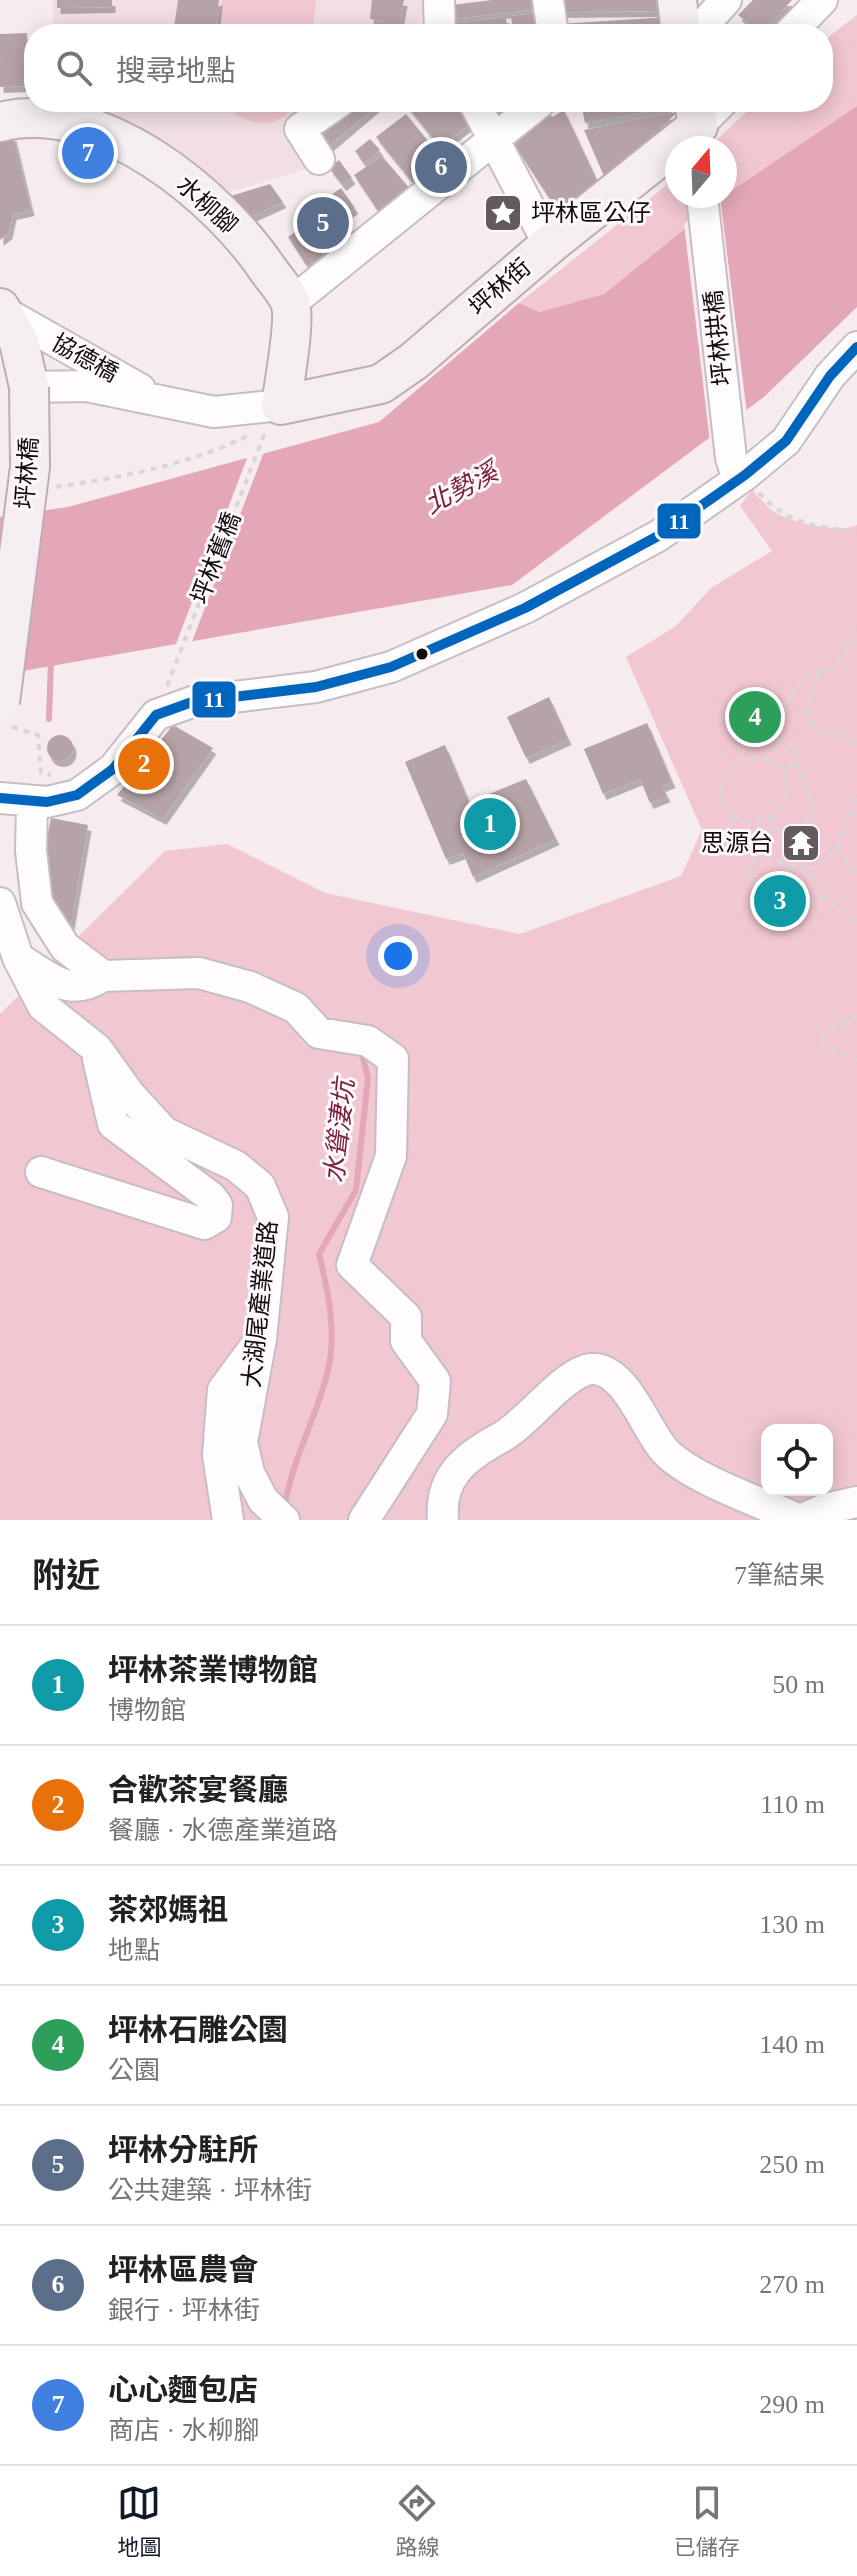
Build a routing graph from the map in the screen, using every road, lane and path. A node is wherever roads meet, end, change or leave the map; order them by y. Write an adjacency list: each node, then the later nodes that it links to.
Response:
1 (439, 0): 6 (street)
2 (548, 0): 7 (street)
3 (677, 0): 8 (main road)
4 (726, 0): 9 (street)
5 (822, 0): 10 (street)
6 (438, 24)
7 (552, 24)
8 (680, 24)
9 (704, 24)
10 (799, 24)
11 (325, 112): 17 (street)
12 (479, 112): 16 (street)
13 (529, 112): 16 (street)
14 (703, 119): 19 (main road, 坪林街)
15 (0, 122): 20 (main road, 水柳腳)
16 (495, 142): 19 (street); 20 (street)
17 (319, 159)
18 (703, 208): 27 (street, 坪林拱橋)
19 (549, 245): 25 (main road, 坪林街)
20 (291, 303): 25 (main road)
21 (2, 310): 23 (main road, 坪林橋); 24 (street, 協德橋)
22 (857, 347): 27 (street)
23 (29, 387): 24 (street, 協德橋); 33 (main road, 坪林橋, bridge)
24 (166, 403): 25 (street, 協德橋)
25 (274, 416): 32 (path, 坪林舊橋)
26 (232, 444): 28 (path)
27 (741, 477): 29 (path); 40 (street)
28 (43, 488)
29 (857, 531)
30 (857, 632): 31 (path)
31 (818, 673): 35 (path); 36 (path)
32 (165, 690)
33 (0, 702)
34 (0, 723): 40 (path)
35 (778, 742): 37 (path); 38 (path)
36 (857, 745)
37 (765, 758): 39 (path); 44 (path)
38 (795, 760): 39 (path); 45 (path)
39 (784, 771): 45 (path)
40 (77, 795): 43 (street)
41 (857, 798): 46 (path)
42 (0, 802): 43 (street)
43 (32, 803): 56 (street)
44 (734, 816): 45 (path); 47 (path)
45 (770, 819)
46 (836, 850): 49 (path); 50 (path)
47 (754, 854): 48 (path); 51 (path)
48 (793, 866): 49 (path); 51 (path)
49 (808, 870): 52 (path)
50 (857, 874)
51 (755, 886): 52 (path)
52 (825, 896): 54 (path)
53 (0, 903): 55 (street, 大湖尾產業道路)
54 (857, 922)
55 (18, 958): 56 (street); 58 (street, 大湖尾產業道路)
56 (103, 976): 65 (street)
57 (857, 1017): 59 (path)
58 (97, 1049): 60 (street); 61 (street, 大湖尾產業道路)
59 (857, 1061)
60 (41, 1172)
61 (261, 1339): 63 (street); 64 (street, 大湖尾產業道路)
62 (857, 1502): 67 (street)
63 (228, 1520)
64 (284, 1520)
65 (364, 1520)
66 (443, 1520): 67 (street)
67 (800, 1520)

